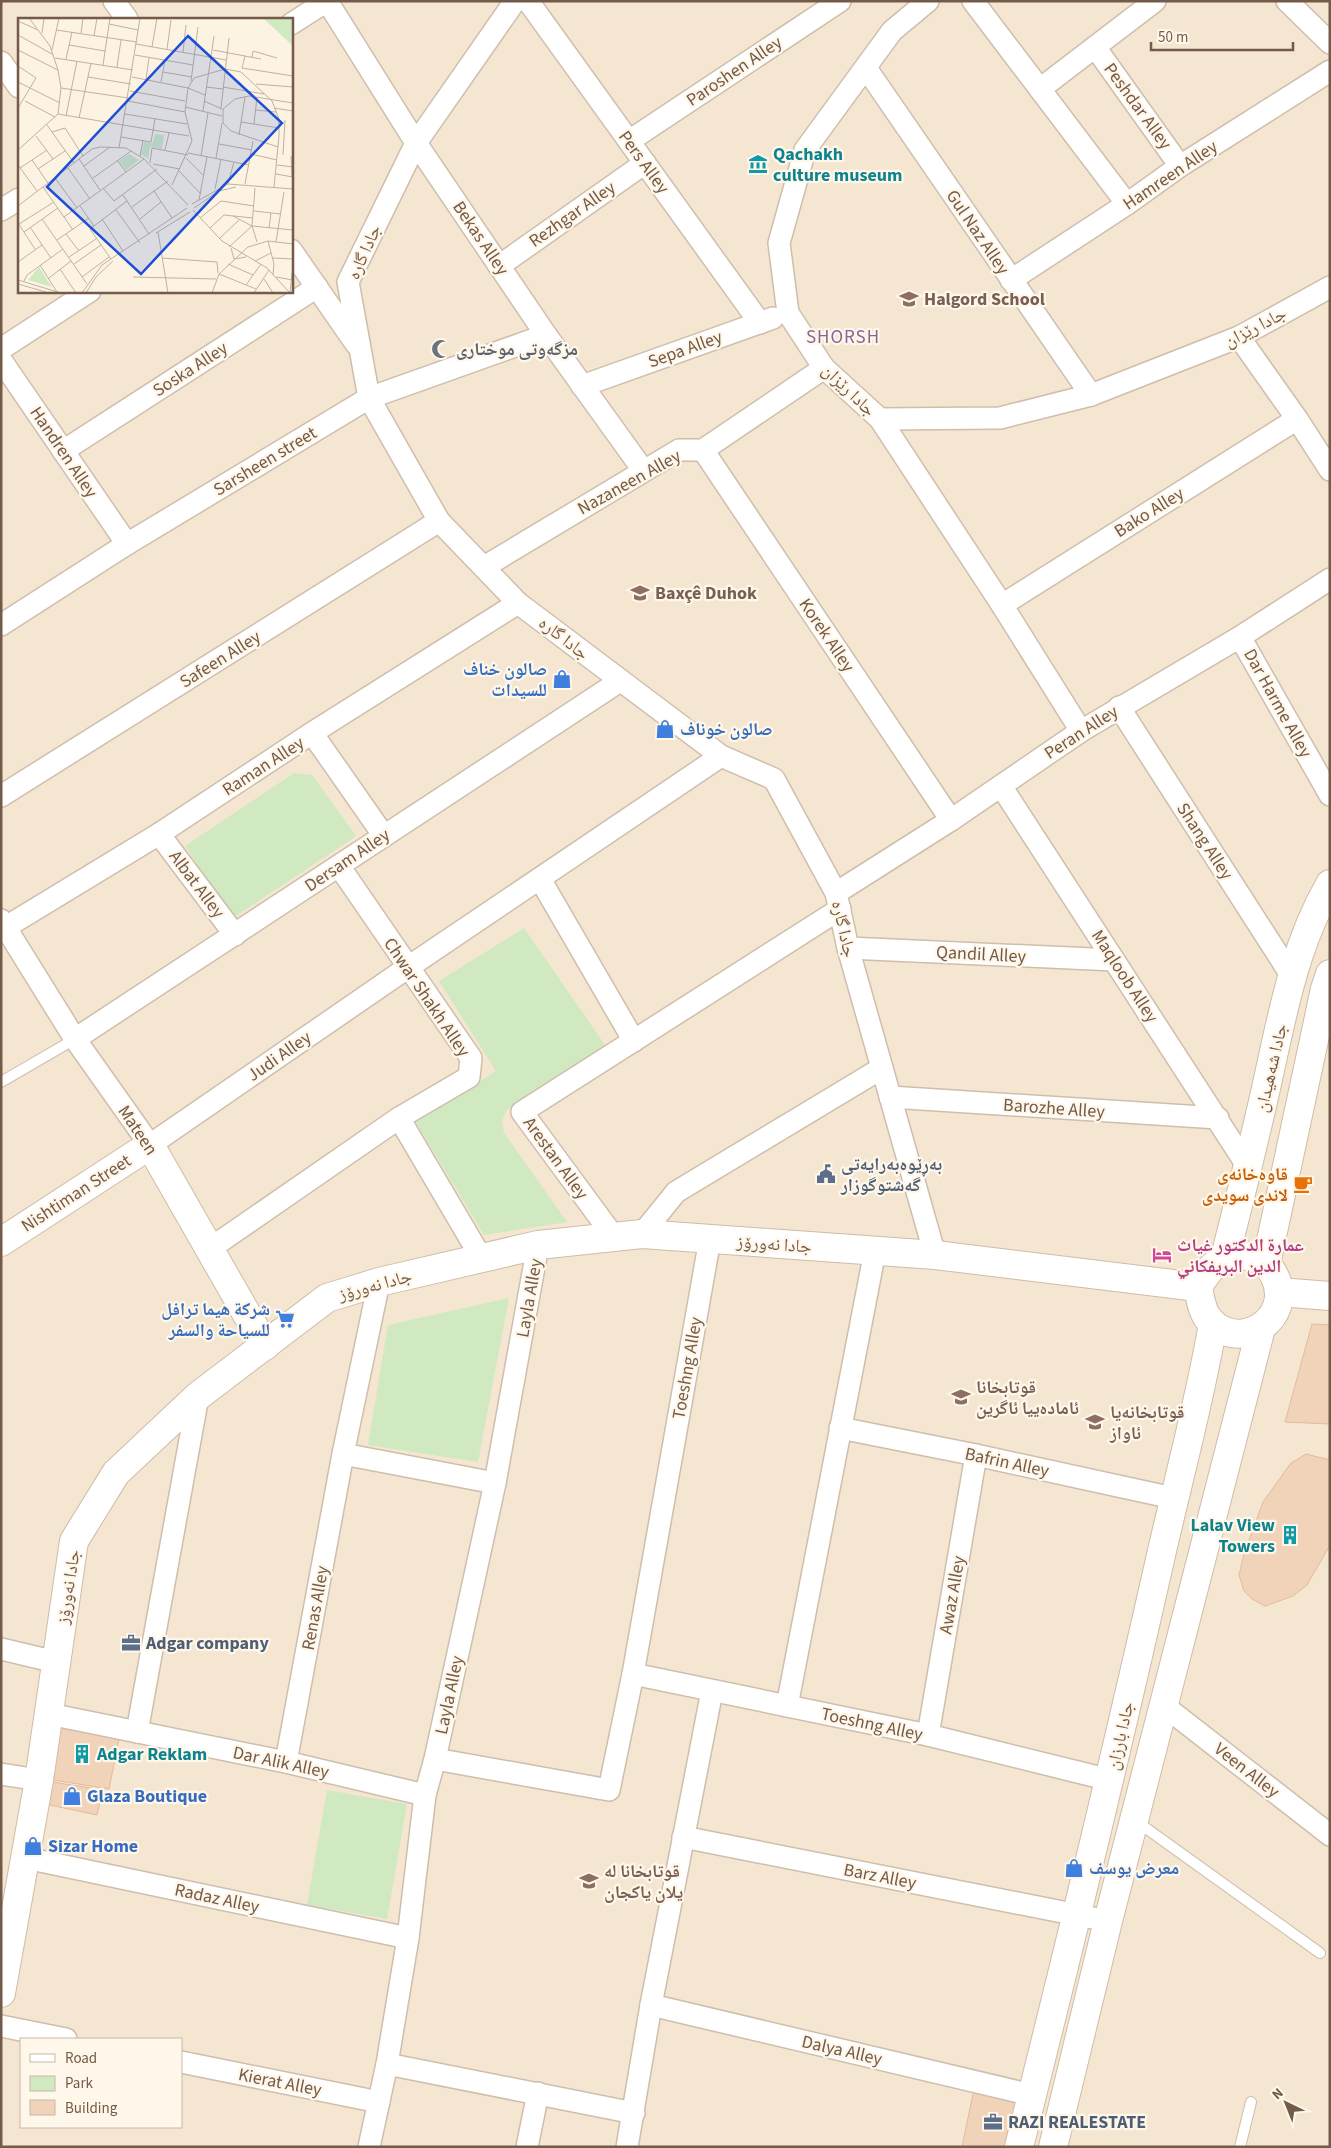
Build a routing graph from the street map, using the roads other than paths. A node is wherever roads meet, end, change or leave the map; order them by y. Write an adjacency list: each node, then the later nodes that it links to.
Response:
1 (114, 1): 10 (street)
2 (327, 1): 11 (street); 20 (street, Bekas Alley)
3 (515, 1): 20 (street, جادا گارە)
4 (528, 1): 19 (street, Pers Alley)
5 (840, 1): 19 (street, Paroshen Alley)
6 (928, 1): 15 (street, جادا رێزان)
7 (973, 1): 18 (street)
8 (1155, 1): 13 (street, Peshdar Alley)
9 (1287, 1): 12 (street)
10 (126, 18)
11 (292, 23)
12 (1330, 43)
13 (1095, 47): 18 (street, Peshdar Alley); 22 (street, Peshdar Alley)
14 (1, 62): 17 (street)
15 (866, 68): 28 (street, Gul Naz Alley); 32 (street, جادا رێزان)
16 (1330, 71): 22 (street, Hamreen Alley)
17 (18, 86)
18 (1040, 89): 24 (street)
19 (629, 141): 21 (street, Pers Alley)
20 (416, 143): 27 (street, Bekas Alley); 37 (street, جادا گارە)
21 (645, 163): 27 (street, Rezhgar Alley); 33 (street, Pers Alley)
22 (1180, 166): 24 (street, Hamreen Alley)
23 (18, 200): 25 (street)
24 (1127, 204): 28 (street, Hamreen Alley)
25 (1, 210)
26 (292, 251): 29 (street)
27 (499, 266): 34 (street, Bekas Alley)
28 (1011, 280): 41 (street, Gul Naz Alley)
29 (317, 287): 37 (street); 45 (street, Soska Alley)
30 (1330, 287): 35 (street, جادا رێزان)
31 (88, 292): 36 (street)
32 (788, 313): 33 (street, Sepa Alley); 39 (street, جادا رێزان)
33 (760, 323): 40 (street, Sepa Alley)
34 (546, 335): 40 (street, Bekas Alley); 42 (street, Sarsheen street)
35 (1239, 337): 41 (street, جادا رێزان); 43 (street)
36 (1, 349)
37 (361, 350): 42 (street, جادا گارە)
38 (1, 360): 45 (street, Handren Alley)
39 (824, 368): 44 (street, جادا رێزان); 46 (street, Nazaneen Alley)
40 (582, 386): 48 (street, Bekas Alley)
41 (1091, 396): 44 (street, جادا رێزان)
42 (369, 398): 49 (street, جادا گارە); 50 (street, Sarsheen street)
43 (1297, 419): 47 (street); 54 (street, Bako Alley)
44 (880, 420): 54 (street)
45 (63, 450): 50 (street, Handren Alley)
46 (703, 450): 48 (street, Nazaneen Alley); 65 (street, Korek Alley)
47 (1327, 459)
48 (643, 470): 51 (street, Nazaneen Alley)
49 (439, 522): 51 (street, جادا گارە); 63 (street, Safeen Alley)
50 (127, 544): 55 (street, Sarsheen street)
51 (484, 567): 53 (street, جادا گارە)
52 (1330, 579): 56 (street, Peran Alley)
53 (518, 603): 57 (street, جادا گارە); 60 (street, Raman Alley)
54 (1002, 605): 59 (street)
55 (1, 625)
56 (1240, 637): 58 (street, Peran Alley); 64 (street, Dar Harme Alley)
57 (620, 681): 61 (street, جادا گارە); 67 (street, Dersam Alley)
58 (1119, 707): 59 (street, Peran Alley); 78 (street, Shang Alley)
59 (1081, 731): 62 (street, Peran Alley)
60 (312, 734): 66 (street, Raman Alley); 67 (street)
61 (721, 756): 69 (street, Judi Alley); 71 (street, جادا گارە)
62 (1000, 786): 65 (street, Peran Alley); 75 (street, Maqloob Alley)
63 (1, 796)
64 (1330, 796)
65 (951, 820): 71 (street, Peran Alley)
66 (159, 834): 72 (street, Raman Alley); 73 (street, Albat Alley)
67 (384, 836): 68 (street, Dersam Alley)
68 (339, 866): 73 (street, Dersam Alley); 76 (street, Chwar Shakh Alley)
69 (540, 879): 76 (street, Judi Alley); 80 (street)
70 (1330, 884): 78 (main road, جادا شەهیدان)
71 (838, 901): 74 (street, جادا گارە); 80 (street, Arestan Alley)
72 (4, 924): 79 (street, Mateen)
73 (235, 935): 79 (street, Dersam Alley)
74 (848, 948): 75 (street, Qandil Alley); 81 (street, جادا گارە)
75 (1114, 960): 85 (street, Maqloob Alley)
76 (407, 968): 84 (street, Chwar Shakh Alley); 86 (street, Judi Alley)
77 (1330, 974): 98 (main road, جادا شەهیدان)
78 (1291, 975): 87 (main road, جادا شەهیدان)
79 (75, 1039): 82 (lane); 86 (street, Mateen)
80 (634, 1041): 89 (street, Arestan Alley)
81 (882, 1068): 83 (street, جادا گارە); 88 (street)
82 (1, 1082)
83 (890, 1097): 85 (street, Barozhe Alley); 95 (street, جادا گارە)
84 (399, 1118): 93 (street); 97 (street)
85 (1218, 1118): 87 (street, Maqloob Alley)
86 (150, 1145): 91 (main road, Nishtiman Street); 93 (main road, Mateen)
87 (1248, 1167): 96 (main road, جادا شەهیدان)
88 (642, 1234): 89 (main road, جادا نەورۆز); 90 (main road, جادا نەورۆز)
89 (614, 1237): 92 (main road, جادا نەورۆز)
90 (710, 1239): 94 (main road, جادا نەورۆز); 114 (street, Toeshng Alley)
91 (1, 1242)
92 (538, 1245): 97 (main road, جادا نەورۆز); 110 (street, Layla Alley)
93 (208, 1250): 105 (main road, Mateen)
94 (874, 1251): 95 (main road, جادا نەورۆز); 107 (street)
95 (935, 1255): 100 (main road, جادا نەورۆز)
96 (1225, 1257): 98 (main road); 100 (main road)
97 (482, 1259): 99 (main road, جادا نەورۆز)
98 (1266, 1264): 101 (main road)
99 (378, 1282): 105 (main road, جادا نەورۆز); 108 (street, Renas Alley)
100 (1198, 1287): 103 (main road)
101 (1279, 1292): 102 (main road); 104 (main road)
102 (1330, 1296)
103 (1214, 1324): 104 (main road); 111 (main road, جادا بارزان)
104 (1261, 1328): 116 (main road, جادا بارزان)
105 (265, 1346): 106 (main road, جادا نەورۆز)
106 (198, 1396): 113 (main road, جادا نەورۆز); 119 (street)
107 (840, 1428): 109 (street, Bafrin Alley); 117 (street)
108 (343, 1454): 110 (street); 122 (street, Renas Alley)
109 (976, 1455): 111 (street, Bafrin Alley); 120 (street, Awaz Alley)
110 (495, 1483): 121 (street, Layla Alley)
111 (1174, 1498): 125 (main road, جادا بارزان)
112 (1, 1649): 113 (street)
113 (56, 1662): 118 (main road, جادا نەورۆز)
114 (633, 1674): 115 (street, Toeshng Alley); 121 (street, Toeshng Alley)
115 (712, 1691): 117 (street, Toeshng Alley); 129 (street)
116 (1163, 1705): 127 (main road, جادا بارزان); 128 (street, Veen Alley)
117 (787, 1706): 120 (street, Toeshng Alley)
118 (49, 1714): 119 (street, Dar Alik Alley); 124 (main road, جادا نەورۆز)
119 (137, 1732): 122 (street, Dar Alik Alley)
120 (928, 1735): 125 (street, Toeshng Alley)
121 (435, 1759): 126 (street, Layla Alley)
122 (286, 1762): 126 (street, Dar Alik Alley)
123 (1, 1774): 124 (street)
124 (39, 1780): 130 (main road, جادا نەورۆز)
125 (1110, 1780): 131 (main road, جادا بارزان)
126 (425, 1795): 133 (street, Layla Alley)
127 (1135, 1820): 132 (main road, جادا بارزان); 134 (lane)
128 (1330, 1835)
129 (683, 1837): 131 (street, Barz Alley); 136 (street)
130 (26, 1858): 133 (street, Radaz Alley); 135 (main road, جادا نەورۆز)
131 (1078, 1915): 132 (street, Barz Alley); 142 (main road, جادا بارزان)
132 (1108, 1922): 150 (main road, جادا بارزان)
133 (408, 1938): 140 (street, Layla Alley)
134 (1320, 1953)
135 (1, 1993)
136 (651, 2005): 142 (street, Dalya Alley); 145 (street)
137 (1, 2026): 138 (street)
138 (61, 2038)
139 (182, 2062): 143 (street, Kierat Alley)
140 (387, 2064): 141 (street); 143 (street, Layla Alley)
141 (538, 2094): 145 (street); 147 (street)
142 (1032, 2094): 149 (main road, جادا بارزان)
143 (379, 2102): 146 (street, Layla Alley)
144 (1251, 2102): 151 (lane)
145 (634, 2113): 148 (street)
146 (369, 2147)
147 (527, 2147)
148 (628, 2147)
149 (1019, 2147)
150 (1053, 2147)
151 (1240, 2147)

